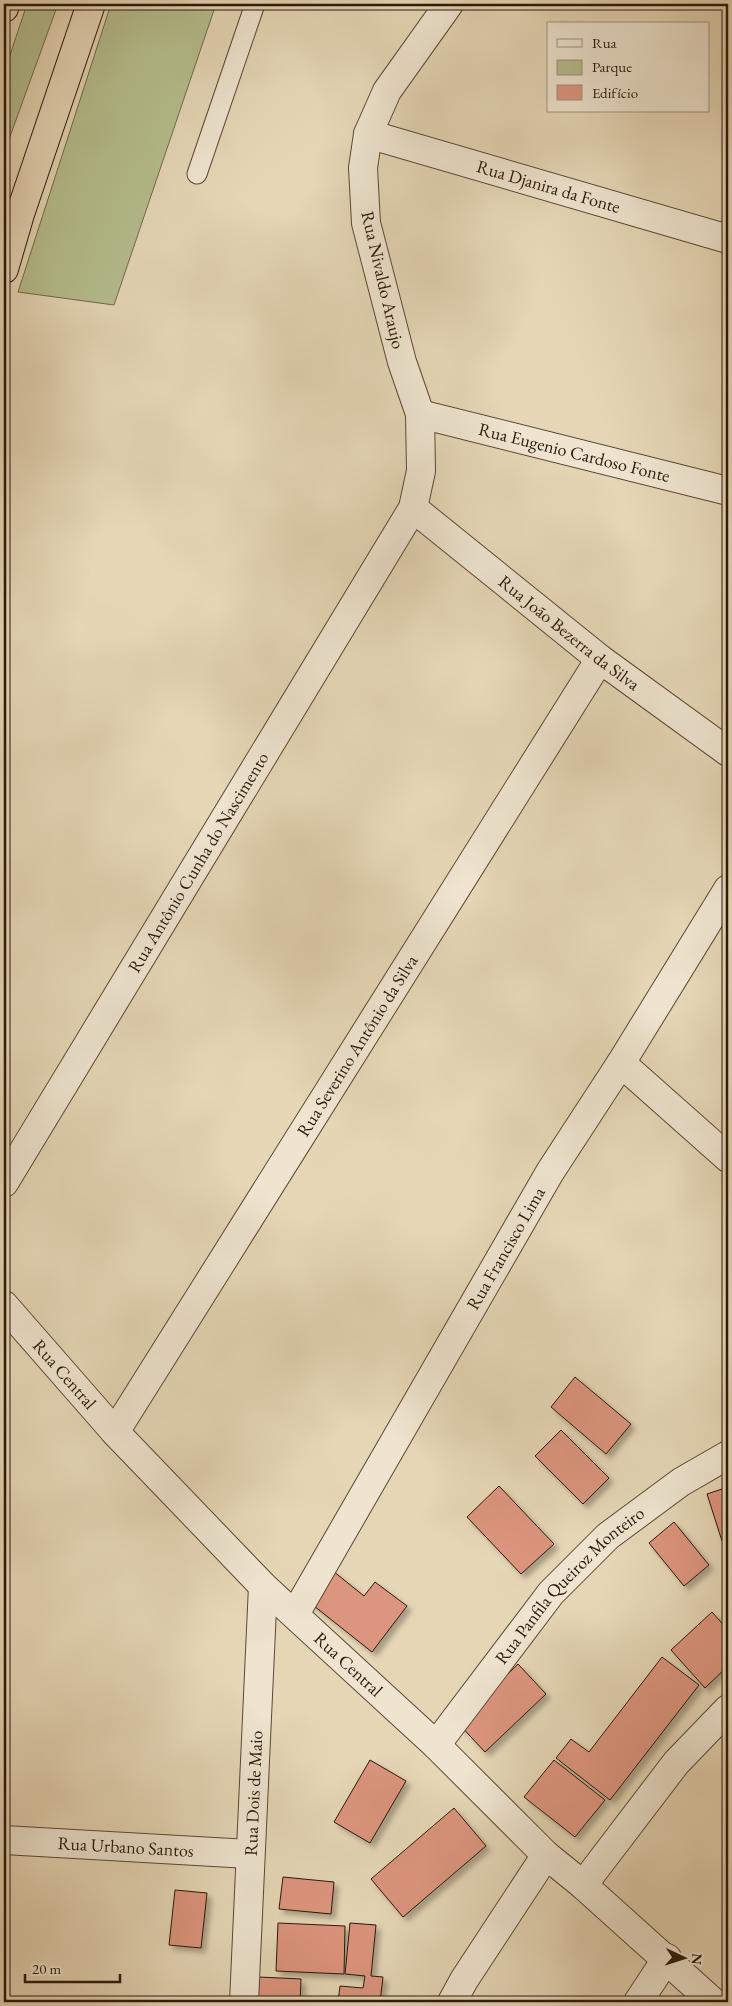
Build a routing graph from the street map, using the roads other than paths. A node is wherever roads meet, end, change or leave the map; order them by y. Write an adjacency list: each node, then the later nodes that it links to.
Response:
1 (5, 4): 5 (highway)
2 (91, 4): 9 (highway)
3 (255, 4): 7 (lane)
4 (450, 4): 6 (street, Rua Nivaldo Araujo)
5 (4, 8)
6 (368, 134): 8 (street, Rua Djanira da Fonte); 10 (street, Rua Nivaldo Araujo)
7 (197, 174)
8 (728, 239)
9 (4, 269)
10 (420, 414): 11 (street, Rua Eugenio Cardoso Fonte); 12 (street, Rua Nivaldo Araujo)
11 (728, 491)
12 (413, 508): 13 (street, Rua Nivaldo Araujo); 14 (street, Rua João Bezerra da Silva)
13 (393, 542): 19 (street, Rua Antônio Cunha do Nascimento)
14 (600, 659): 15 (street, Rua João Bezerra da Silva); 21 (street, Rua Severino Antônio da Silva)
15 (728, 752)
16 (728, 889): 17 (street, Rua Francisco Lima)
17 (621, 1063): 18 (street); 24 (street, Rua Francisco Lima)
18 (728, 1158)
19 (4, 1183)
20 (4, 1305): 21 (street, Rua Central)
21 (115, 1432): 23 (street, Rua Central)
22 (728, 1455): 26 (street, Rua Panfila Queiroz Monteiro)
23 (263, 1586): 24 (street, Rua Central); 28 (street, Rua Dois de Maio)
24 (295, 1614): 26 (street, Rua Central)
25 (728, 1709): 30 (street)
26 (436, 1745): 29 (street, Rua Central)
27 (4, 1840): 28 (street, Rua Urbano Santos)
28 (249, 1854): 32 (street, Rua Dois de Maio)
29 (546, 1855): 30 (street, Rua Central); 33 (street)
30 (583, 1885): 31 (street, Rua Central)
31 (667, 1958): 34 (street); 35 (street, Rua Central)
32 (244, 2002)
33 (452, 2002)
34 (638, 2002)
35 (713, 2002)

